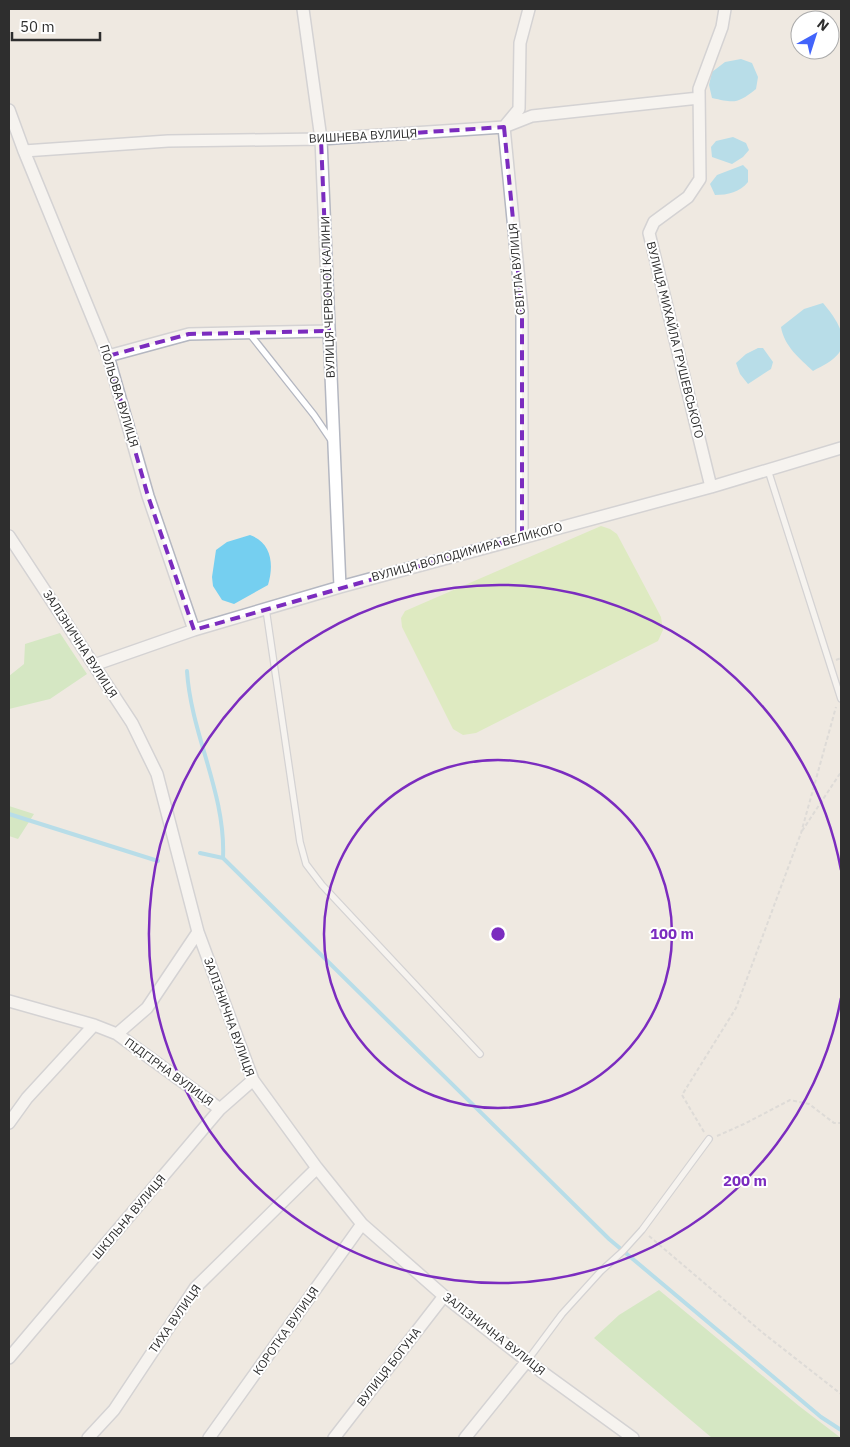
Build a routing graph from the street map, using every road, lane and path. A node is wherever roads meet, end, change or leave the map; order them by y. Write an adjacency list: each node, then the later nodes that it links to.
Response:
1 (303, 9): 7 (street, ВУЛИЦЯ ЧЕРВОНОЇ КАЛИНИ)
2 (529, 9): 6 (street)
3 (725, 9): 4 (street, ВУЛИЦЯ МИХАЙЛА ГРУШЕВСЬКОГО)
4 (699, 98): 6 (street, ВИШНЕВА ВУЛИЦЯ); 15 (street, ВУЛИЦЯ МИХАЙЛА ГРУШЕВСЬКОГО)
5 (9, 110): 8 (street, ПОЛЬОВА ВУЛИЦЯ)
6 (504, 127): 7 (street, ВИШНЕВА ВУЛИЦЯ); 17 (street, СВІТЛА ВУЛИЦЯ)
7 (321, 139): 8 (street, ВИШНЕВА ВУЛИЦЯ); 9 (street, ВУЛИЦЯ ЧЕРВОНОЇ КАЛИНИ)
8 (24, 152): 11 (street, ПОЛЬОВА ВУЛИЦЯ)
9 (329, 331): 10 (street); 12 (street, ВУЛИЦЯ ЧЕРВОНОЇ КАЛИНИ)
10 (249, 333): 11 (street); 12 (lane)
11 (108, 356): 20 (street, ПОЛЬОВА ВУЛИЦЯ)
12 (334, 444): 18 (street, ВУЛИЦЯ ЧЕРВОНОЇ КАЛИНИ)
13 (841, 448): 14 (street, ВУЛИЦЯ ВОЛОДИМИРА ВЕЛИКОГО)
14 (768, 470): 15 (street, ВУЛИЦЯ ВОЛОДИМИРА ВЕЛИКОГО); 22 (lane)
15 (712, 487): 17 (street, ВУЛИЦЯ ВОЛОДИМИРА ВЕЛИКОГО)
16 (9, 536): 21 (street, ЗАЛІЗНИЧНА ВУЛИЦЯ)
17 (522, 537): 18 (street, ВУЛИЦЯ ВОЛОДИМИРА ВЕЛИКОГО)
18 (340, 587): 19 (street, ВУЛИЦЯ ВОЛОДИМИРА ВЕЛИКОГО)
19 (266, 609): 20 (street, ВУЛИЦЯ ВОЛОДИМИРА ВЕЛИКОГО); 29 (lane)
20 (194, 630): 21 (street, ВУЛИЦЯ ВОЛОДИМИРА ВЕЛИКОГО)
21 (94, 666): 25 (street, ЗАЛІЗНИЧНА ВУЛИЦЯ)
22 (841, 697): 24 (path)
23 (841, 772): 24 (path)
24 (801, 833): 34 (path)
25 (198, 932): 28 (street, ПІДГІРНА ВУЛИЦЯ); 30 (street, ЗАЛІЗНИЧНА ВУЛИЦЯ)
26 (9, 1001): 27 (street, ПІДГІРНА ВУЛИЦЯ)
27 (94, 1025): 28 (street, ПІДГІРНА ВУЛИЦЯ); 32 (street)
28 (117, 1034): 31 (street, ПІДГІРНА ВУЛИЦЯ)
29 (480, 1054)
30 (253, 1080): 31 (street, ШКІЛЬНА ВУЛИЦЯ); 35 (street, ЗАЛІЗНИЧНА ВУЛИЦЯ)
31 (220, 1109): 39 (street, ШКІЛЬНА ВУЛИЦЯ)
32 (9, 1123)
33 (841, 1123): 34 (path)
34 (709, 1139): 37 (lane)
35 (317, 1168): 36 (street, ЗАЛІЗНИЧНА ВУЛИЦЯ); 42 (street, ТИХА ВУЛИЦЯ)
36 (362, 1224): 38 (street, ЗАЛІЗНИЧНА ВУЛИЦЯ); 43 (street, КОРОТКА ВУЛИЦЯ)
37 (642, 1230): 40 (lane); 41 (path)
38 (444, 1296): 40 (street, ЗАЛІЗНИЧНА ВУЛИЦЯ); 44 (street, ВУЛИЦЯ БОГУНА)
39 (9, 1358)
40 (527, 1361): 45 (street); 46 (street, ЗАЛІЗНИЧНА ВУЛИЦЯ)
41 (841, 1394)
42 (88, 1438)
43 (209, 1438)
44 (334, 1438)
45 (465, 1438)
46 (634, 1438)

